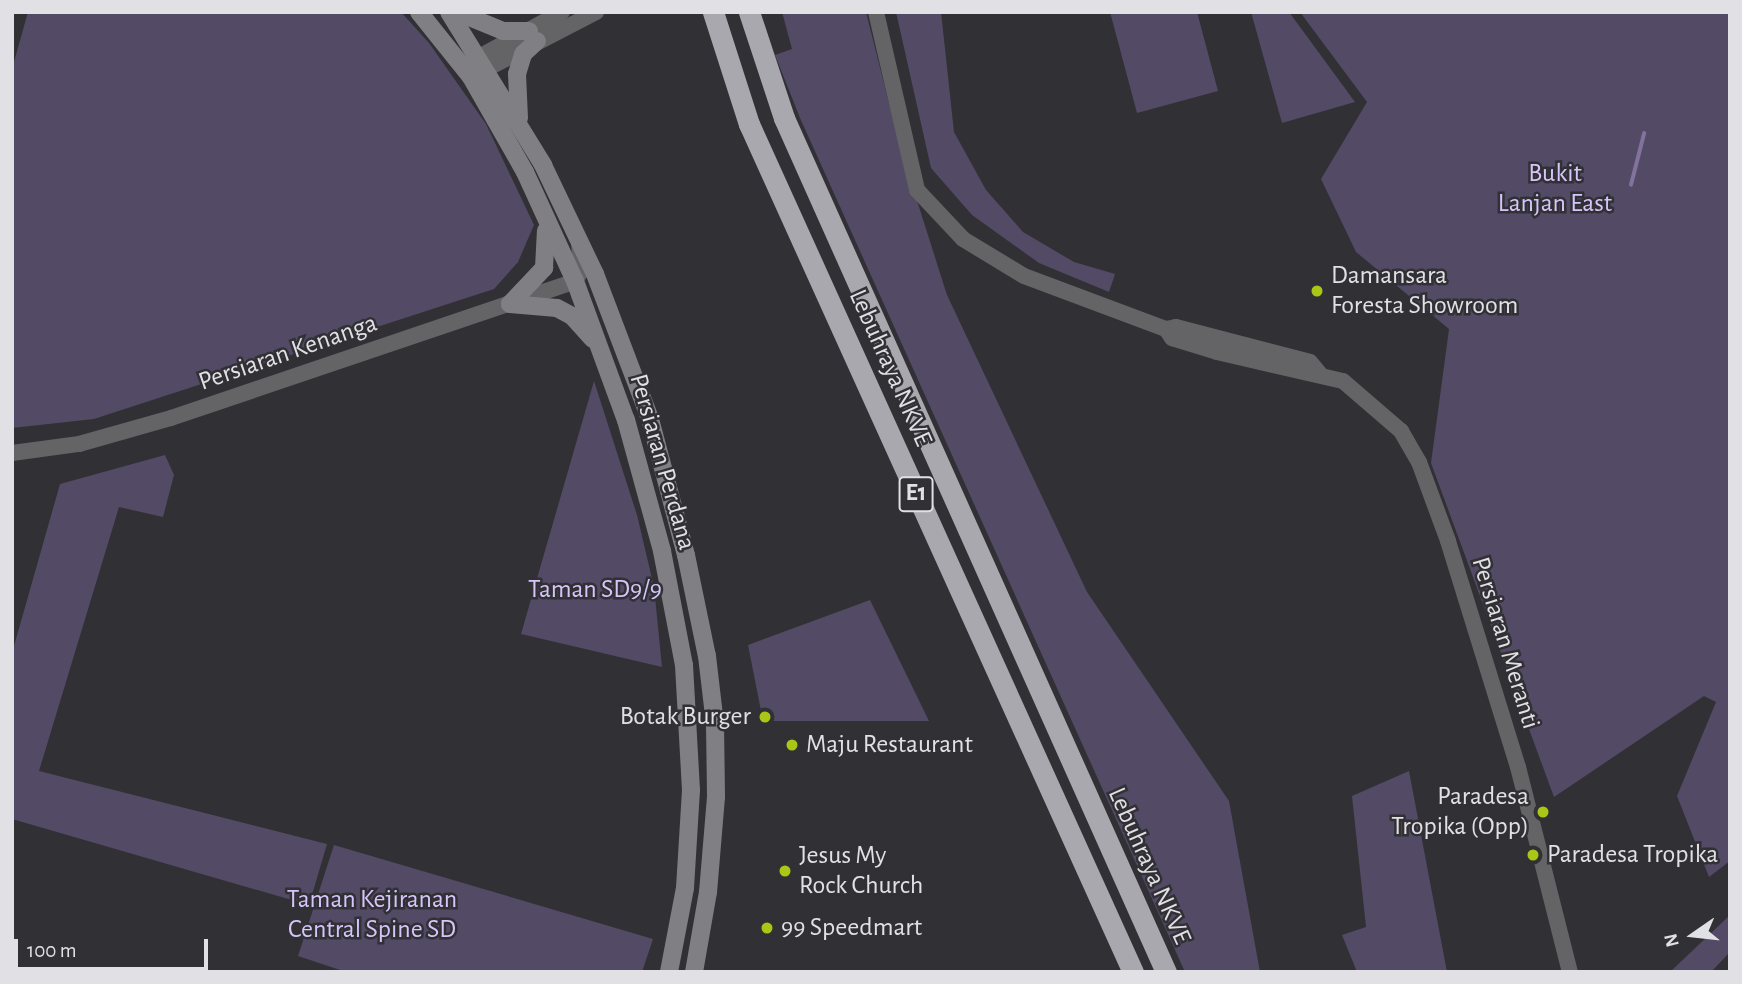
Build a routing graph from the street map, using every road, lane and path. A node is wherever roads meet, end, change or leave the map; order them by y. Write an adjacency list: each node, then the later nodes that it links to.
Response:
1 (419, 12): 11 (main road, Persiaran Perdana)
2 (449, 12): 10 (main road, Persiaran Perdana)
3 (457, 12): 9 (main road)
4 (562, 12): 9 (street)
5 (596, 12): 9 (street)
6 (713, 12): 29 (highway, Lebuhraya NKVE / E1)
7 (749, 12): 30 (highway, Lebuhraya NKVE / E1)
8 (876, 12): 18 (street, Persiaran Meranti)
9 (533, 36): 10 (street); 12 (main road)
10 (483, 61): 11 (street); 12 (main road, Persiaran Perdana)
11 (467, 71): 13 (main road, Persiaran Perdana)
12 (520, 125): 14 (main road, Persiaran Perdana)
13 (543, 212): 15 (main road, Persiaran Perdana); 16 (main road)
14 (578, 239): 15 (street); 17 (main road, Persiaran Perdana)
15 (575, 281): 16 (street, Persiaran Kenanga); 17 (street); 19 (main road, Persiaran Perdana)
16 (510, 304): 19 (main road); 24 (street, Persiaran Kenanga)
17 (609, 311): 26 (main road, Persiaran Perdana)
18 (1166, 329): 20 (street, Persiaran Meranti); 21 (street, Persiaran Meranti)
19 (599, 347): 25 (main road, Persiaran Perdana)
20 (1257, 350): 21 (street); 22 (street); 23 (street, Persiaran Meranti)
21 (1217, 352): 22 (street, Persiaran Meranti)
22 (1286, 371): 23 (street, Persiaran Meranti)
23 (1321, 374): 31 (street, Persiaran Meranti)
24 (12, 453)
25 (685, 888): 26 (main road); 27 (main road, Persiaran Perdana)
26 (708, 892): 28 (main road, Persiaran Perdana)
27 (668, 972)
28 (694, 972)
29 (1133, 972)
30 (1166, 972)
31 (1570, 972)

